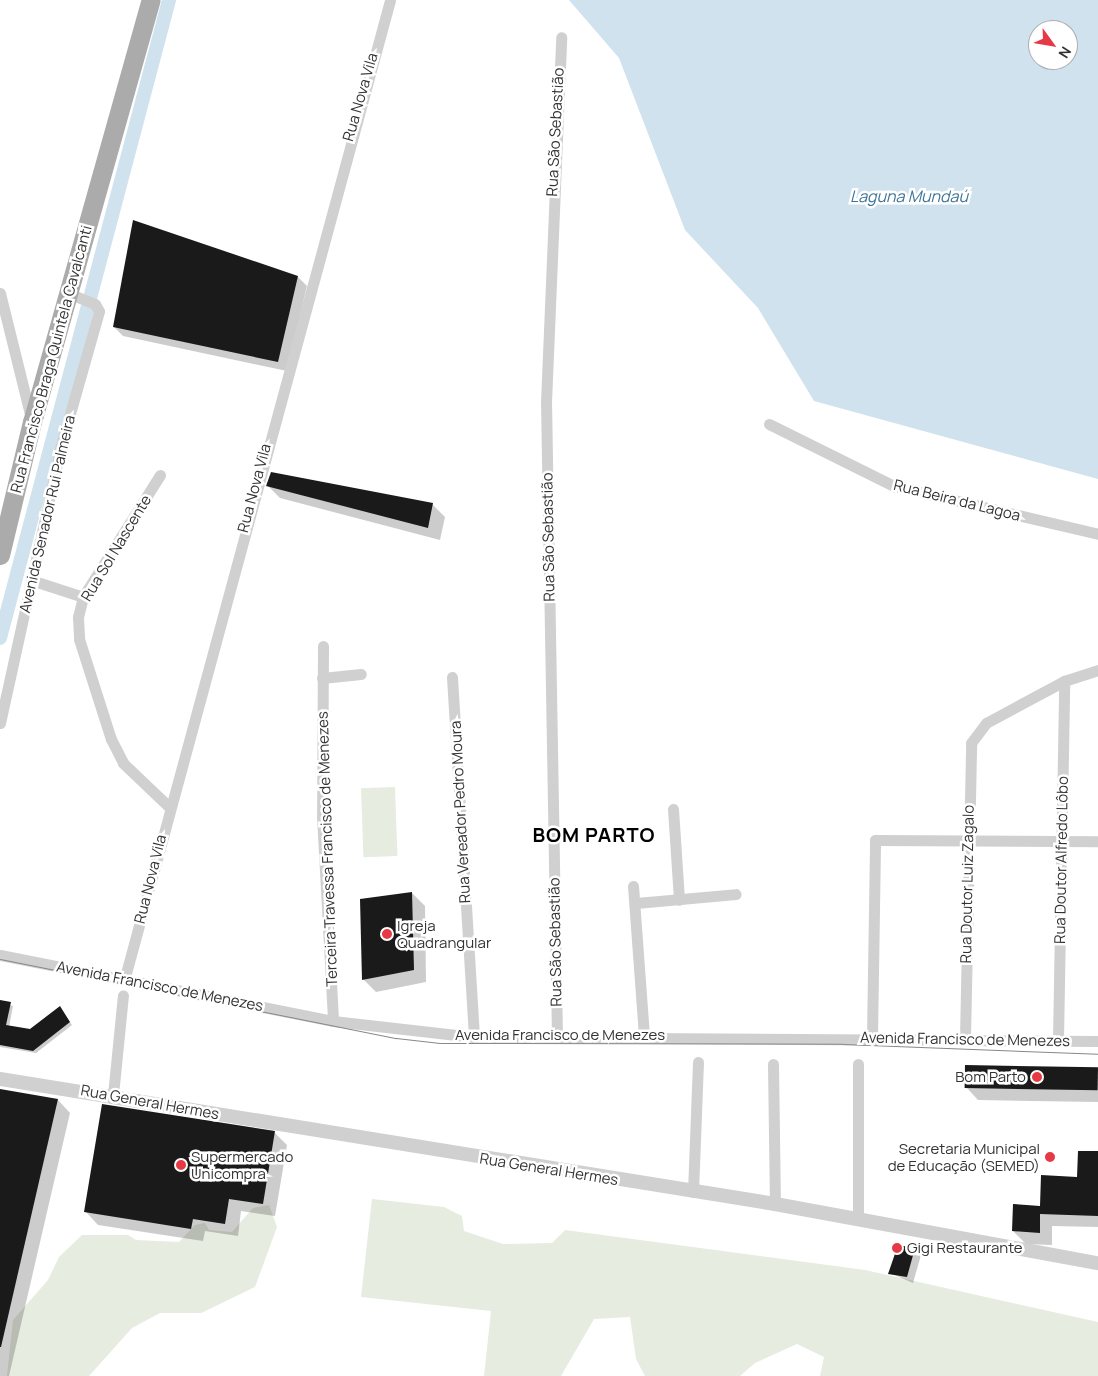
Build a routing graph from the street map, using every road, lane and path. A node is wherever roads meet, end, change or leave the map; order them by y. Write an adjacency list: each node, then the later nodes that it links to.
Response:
1 (151, 0): 5 (main road, Rua Francisco Braga Quintela Cavalcanti)
2 (390, 0): 20 (street, Rua Nova Vila)
3 (561, 37): 35 (street, Rua São Sebastião)
4 (0, 293): 6 (street)
5 (75, 296): 6 (main road, Rua Francisco Braga Quintela Cavalcanti); 11 (street, Avenida Senador Rui Palmeira)
6 (32, 422): 10 (main road, Rua Francisco Braga Quintela Cavalcanti)
7 (769, 424): 9 (street, Rua Beira da Lagoa)
8 (160, 475): 12 (street, Rua Sol Nascente)
9 (1098, 534)
10 (0, 555)
11 (31, 580): 12 (street); 19 (street, Avenida Senador Rui Palmeira)
12 (83, 597): 20 (street, Rua Sol Nascente)
13 (323, 646): 17 (street, Terceira Travessa Francisco de Menezes)
14 (1098, 670): 18 (street)
15 (360, 674): 17 (street)
16 (452, 677): 34 (street, Rua Vereador Pedro Moura)
17 (322, 678): 32 (street, Terceira Travessa Francisco de Menezes)
18 (1064, 681): 22 (street, Rua Doutor Luiz Zagalo); 23 (street, Rua Doutor Alfredo Lôbo)
19 (1, 717)
20 (168, 806): 30 (street, Rua Nova Vila)
21 (673, 809): 27 (street)
22 (966, 841): 23 (street); 36 (street); 37 (street, Rua Doutor Luiz Zagalo)
23 (1061, 841): 24 (street); 38 (street, Rua Doutor Alfredo Lôbo)
24 (1098, 841)
25 (633, 886): 28 (street)
26 (736, 894): 27 (street)
27 (679, 900): 28 (street)
28 (636, 903): 33 (street)
29 (0, 955): 30 (street, Avenida Francisco de Menezes)
30 (125, 978): 32 (street, Avenida Francisco de Menezes)
31 (123, 996): 44 (street)
32 (332, 1021): 34 (street, Avenida Francisco de Menezes)
33 (644, 1036): 35 (street, Avenida Francisco de Menezes); 36 (street, Avenida Francisco de Menezes)
34 (474, 1037): 35 (street, Avenida Francisco de Menezes)
35 (557, 1037)
36 (872, 1038): 37 (street, Avenida Francisco de Menezes)
37 (965, 1038): 38 (street, Avenida Francisco de Menezes)
38 (1058, 1040): 39 (street, Avenida Francisco de Menezes)
39 (1098, 1041)
40 (698, 1062): 45 (street)
41 (773, 1064): 46 (street)
42 (858, 1064): 47 (street)
43 (0, 1079): 44 (street, Rua General Hermes)
44 (113, 1095): 45 (street, Rua General Hermes)
45 (693, 1192): 46 (street, Rua General Hermes)
46 (775, 1204): 47 (street, Rua General Hermes)
47 (858, 1220): 48 (street, Rua General Hermes)
48 (1098, 1263)

